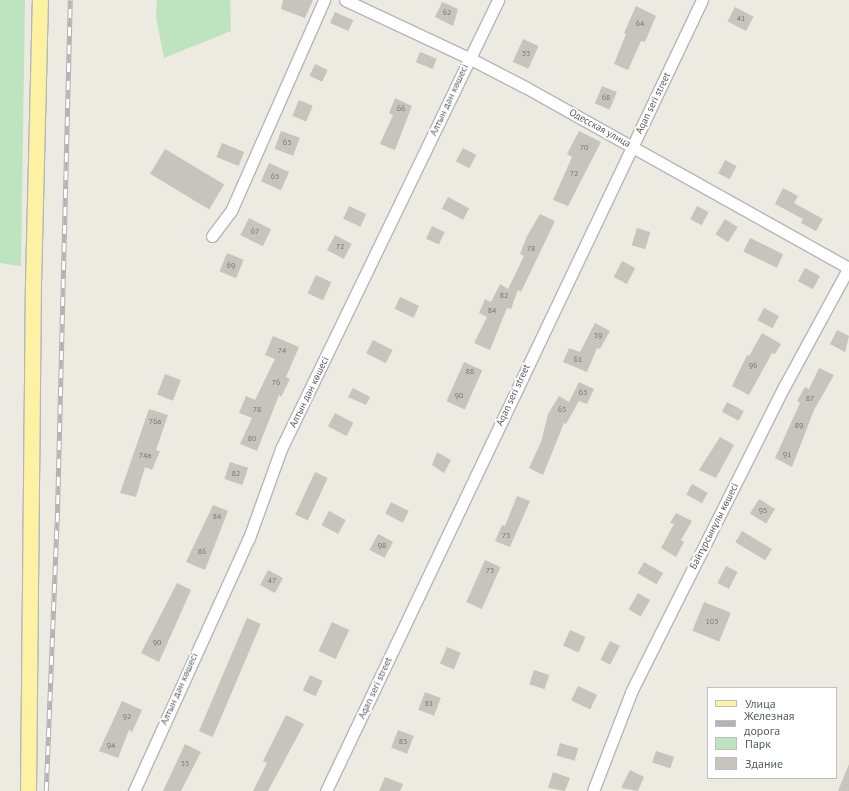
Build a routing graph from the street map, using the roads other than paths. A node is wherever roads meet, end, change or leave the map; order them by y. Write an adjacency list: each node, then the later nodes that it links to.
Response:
1 (40, 0): 10 (main road)
2 (324, 0): 8 (street)
3 (345, 0): 6 (street, Одесская улица)
4 (498, 0): 6 (street, Алтын дән көшесі)
5 (702, 0): 7 (street, Aqan seri street)
6 (469, 58): 7 (street, Одесская улица); 11 (street, Алтын дән көшесі)
7 (632, 146): 9 (street, Одесская улица); 12 (street, Aqan seri street)
8 (212, 236)
9 (849, 268): 13 (street, Байтұрсынұлы көшесі)
10 (28, 791)
11 (134, 791)
12 (326, 791)
13 (593, 791)

